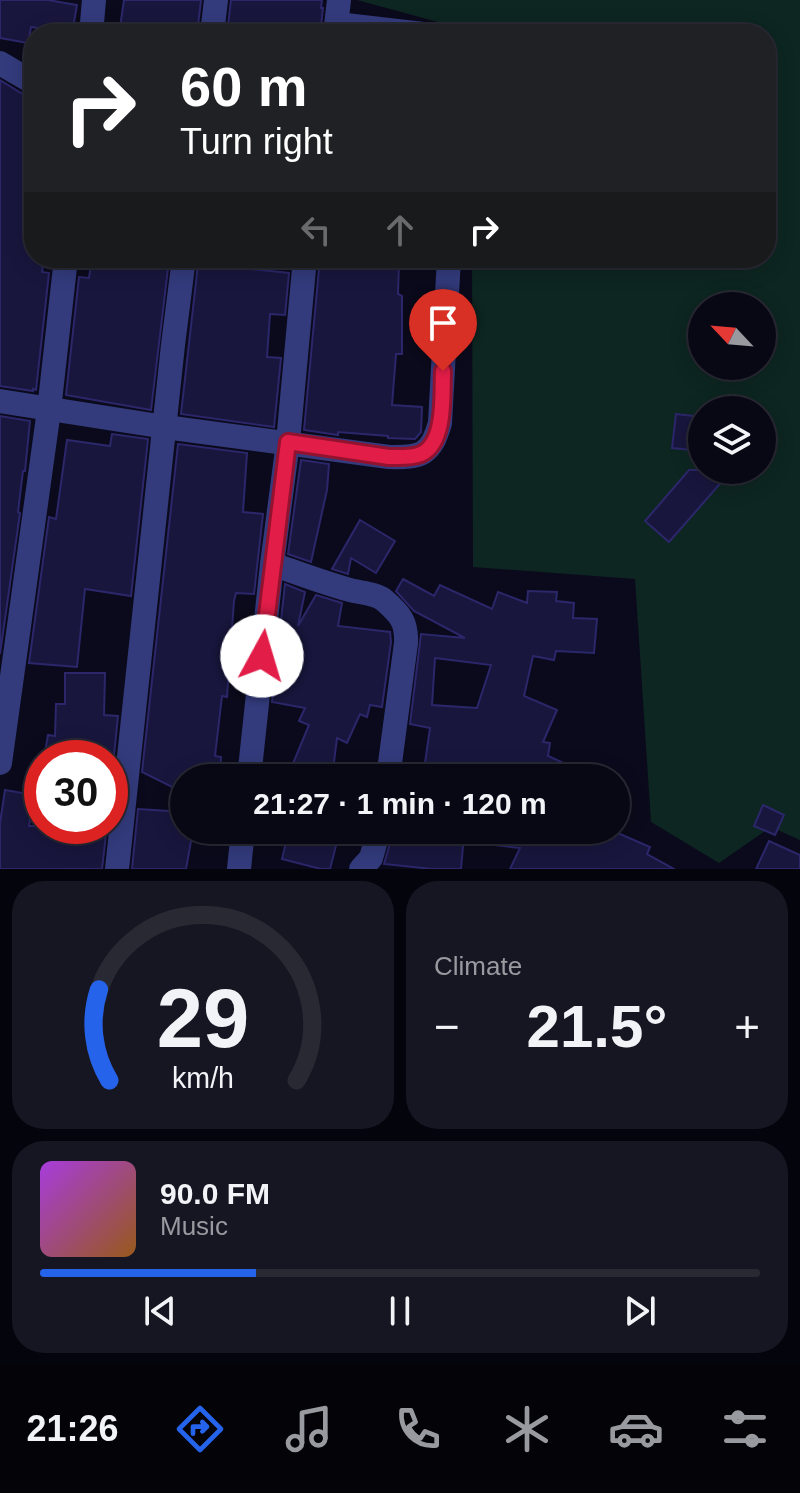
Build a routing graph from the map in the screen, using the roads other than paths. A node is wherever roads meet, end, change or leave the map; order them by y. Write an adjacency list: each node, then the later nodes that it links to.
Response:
1 (94, 0): 4 (street)
2 (216, 0): 5 (street)
3 (337, 19): 6 (street)
4 (92, 24)
5 (213, 24)
6 (366, 24)
7 (0, 63): 8 (street)
8 (24, 77)
9 (65, 268): 14 (street)
10 (183, 268): 15 (street)
11 (304, 268): 16 (street)
12 (448, 268): 16 (street)
13 (0, 401): 14 (street)
14 (49, 410): 15 (street); 18 (street)
15 (165, 427): 16 (street); 23 (street)
16 (288, 442): 17 (street)
17 (272, 564): 19 (street); 20 (street)
18 (0, 763)
19 (251, 764)
20 (390, 764)
21 (242, 844): 24 (street)
22 (375, 844): 25 (street)
23 (117, 869)
24 (239, 869)
25 (361, 869)

